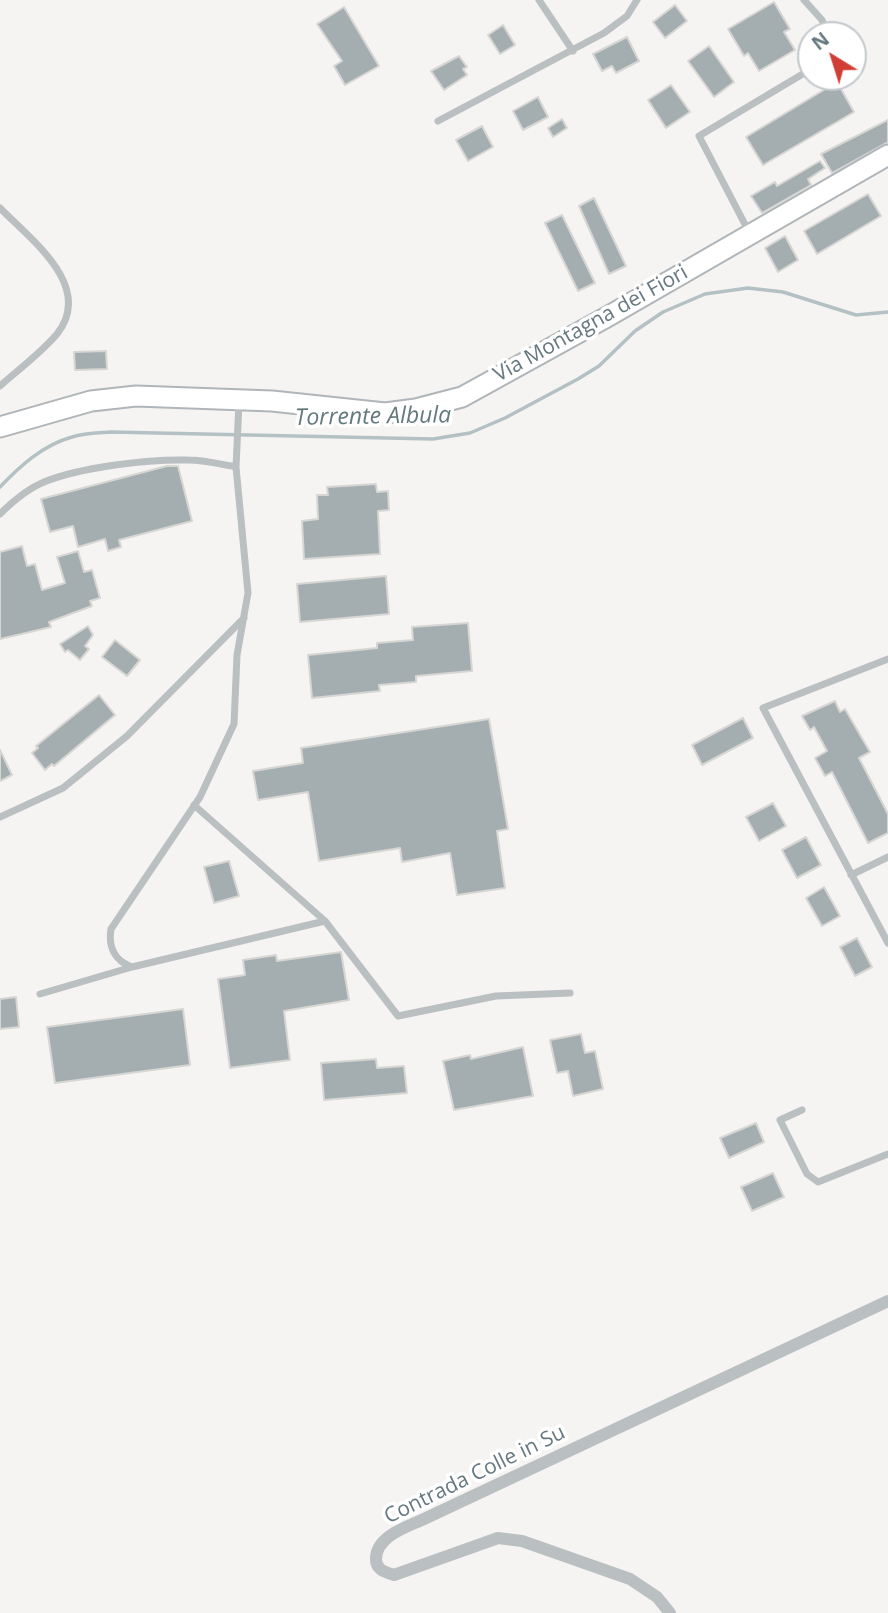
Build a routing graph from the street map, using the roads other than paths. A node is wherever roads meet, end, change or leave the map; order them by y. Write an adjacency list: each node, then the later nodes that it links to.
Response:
1 (539, 0): 5 (street)
2 (637, 0): 5 (street)
3 (804, 0): 4 (street)
4 (822, 21)
5 (573, 51): 7 (street)
6 (797, 77): 10 (street)
7 (438, 121)
8 (888, 155): 10 (main road, Via Montagna dei Fiori)
9 (0, 208): 11 (street)
10 (751, 234): 12 (main road, Via Montagna dei Fiori)
11 (0, 386)
12 (239, 407): 13 (main road, Via Montagna dei Fiori); 14 (street)
13 (0, 426)
14 (236, 467): 15 (street); 16 (street)
15 (0, 514)
16 (244, 618): 18 (street); 19 (street)
17 (888, 659): 21 (street)
18 (194, 805): 22 (street); 24 (street)
19 (0, 817)
20 (888, 856): 21 (street)
21 (852, 875): 23 (street)
22 (325, 921): 24 (street); 25 (street)
23 (888, 943)
24 (132, 967): 26 (street)
25 (570, 993)
26 (40, 994)
27 (802, 1110): 28 (street)
28 (888, 1153)
29 (888, 1301): 30 (street, Contrada Colle in Su)
30 (670, 1613)

